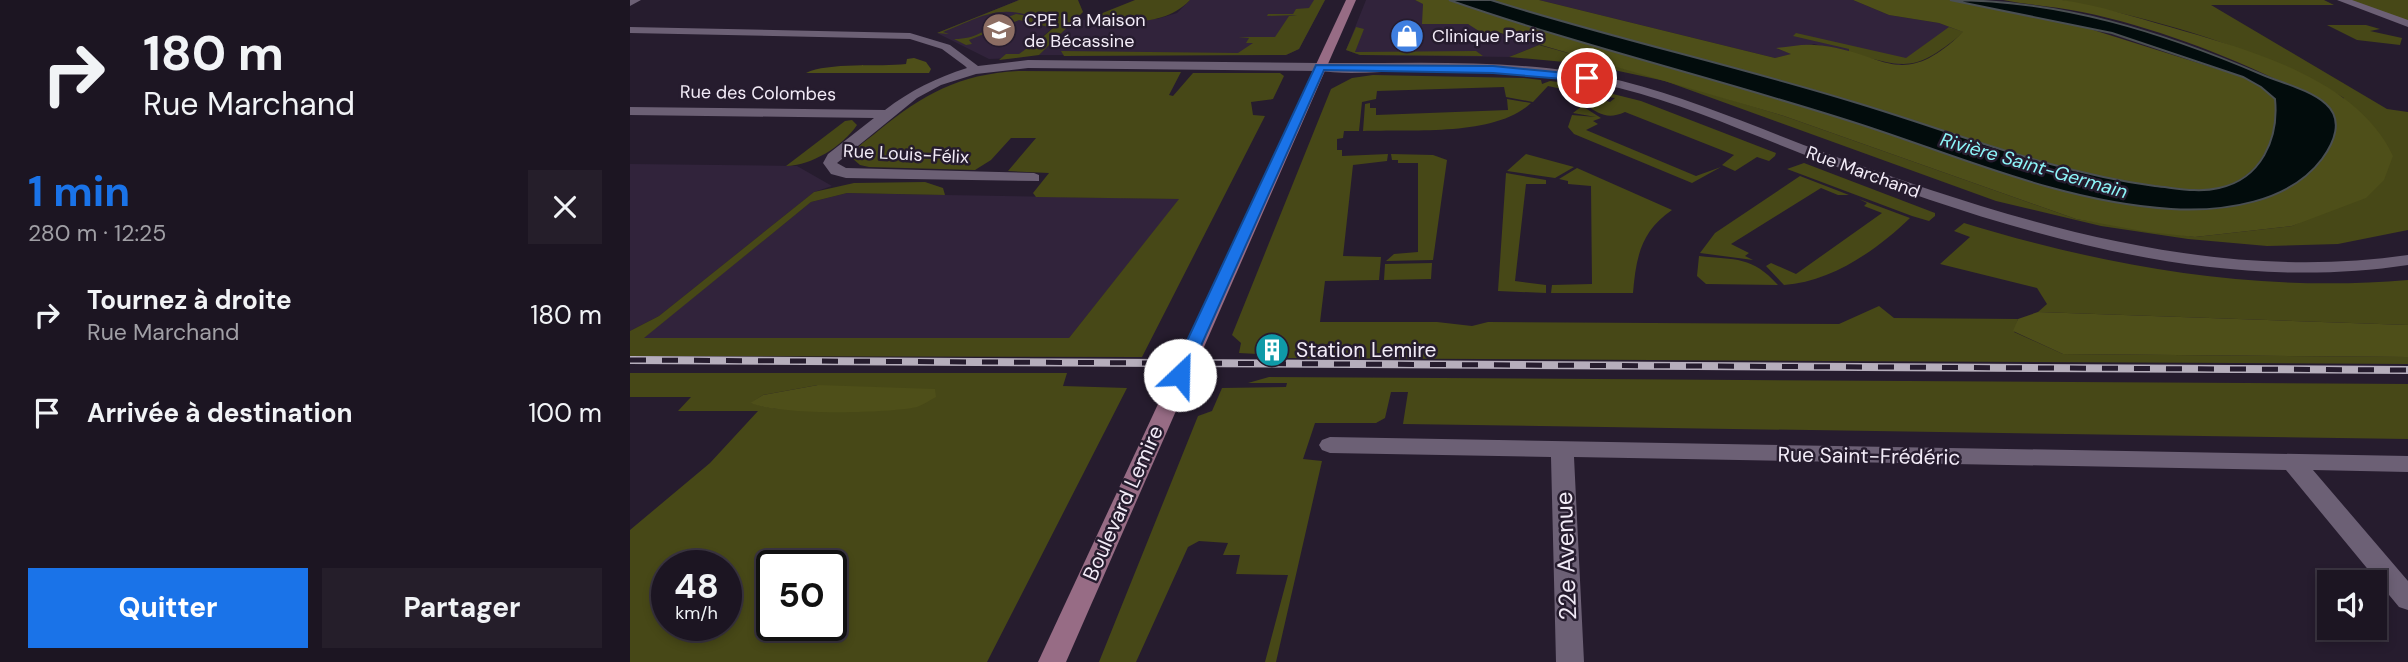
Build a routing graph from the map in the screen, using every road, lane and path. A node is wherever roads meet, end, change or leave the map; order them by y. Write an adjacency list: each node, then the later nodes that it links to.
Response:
1 (636, 0): 4 (street)
2 (1351, 0): 7 (main road, Boulevard Lemire)
3 (2342, 0): 5 (street)
4 (630, 3)
5 (2408, 23)
6 (630, 30): 8 (street)
7 (1320, 67): 8 (street, Rue Marchand); 12 (street, Rue Marchand); 18 (main road, Boulevard Lemire)
8 (975, 70): 10 (street, Rue Louis-Félix)
9 (630, 111): 10 (street, Rue des Colombes)
10 (885, 114): 11 (street, Rue Louis-Félix)
11 (1034, 178)
12 (2408, 260)
13 (1329, 445): 14 (street, Rue Saint-Frédéric)
14 (1562, 451): 15 (street, Rue Saint-Frédéric); 19 (street, 22e Avenue)
15 (2294, 464): 16 (street, Rue Saint-Frédéric); 17 (street)
16 (2408, 464)
17 (2408, 599)
18 (1052, 662)
19 (1570, 662)

